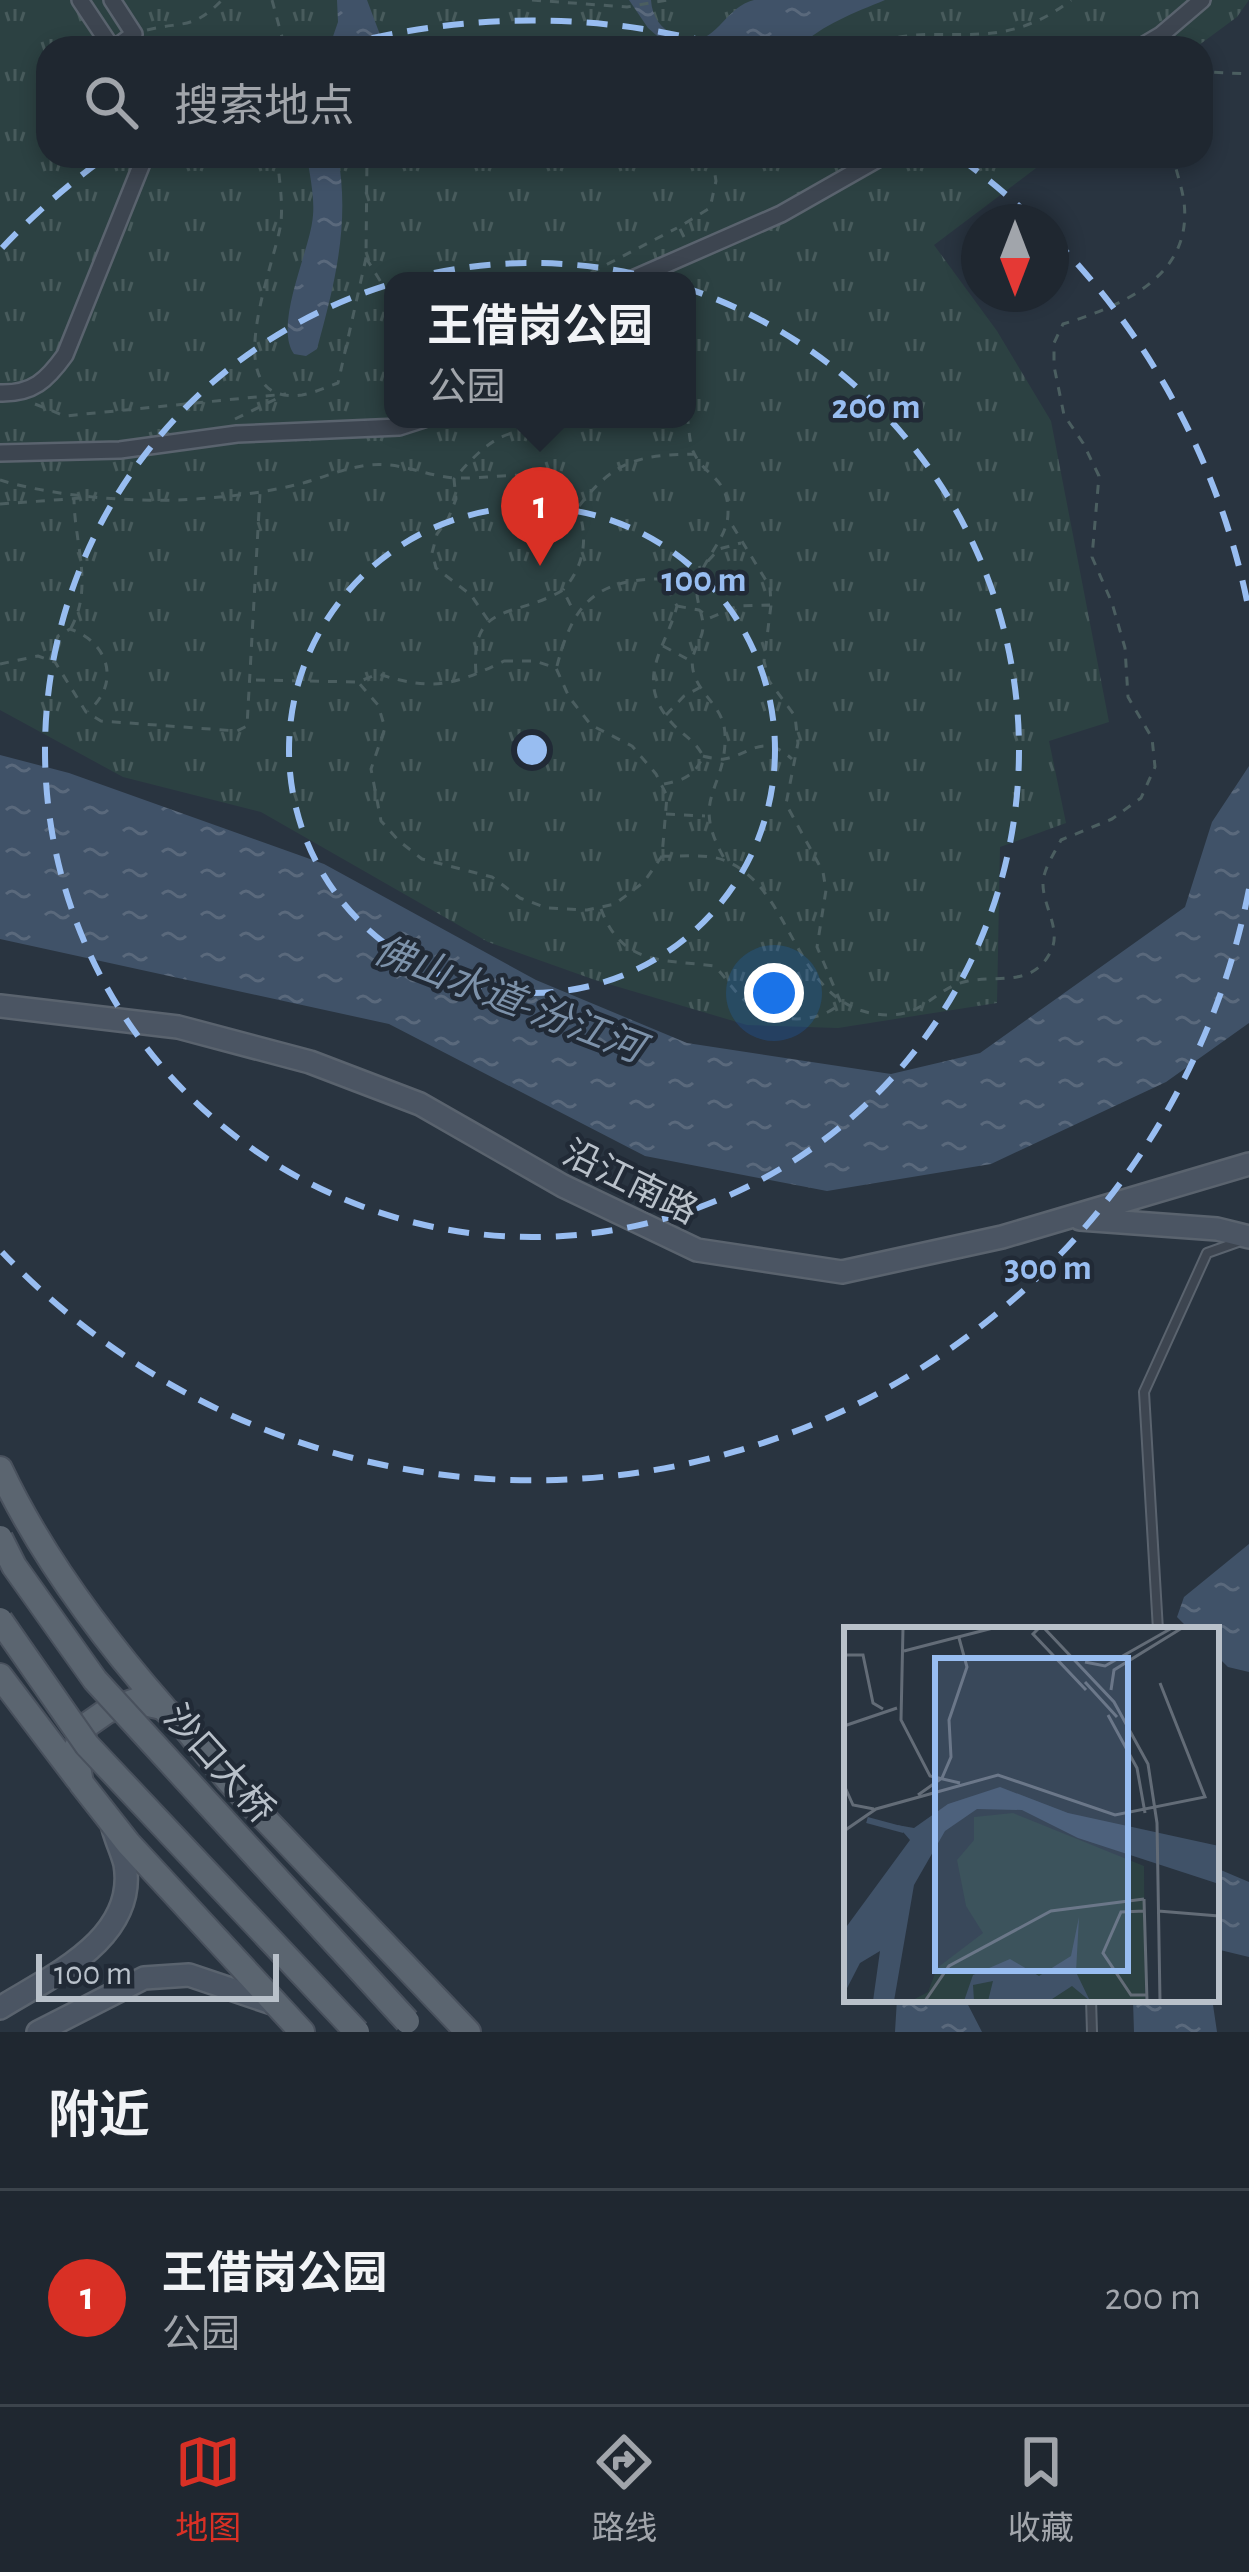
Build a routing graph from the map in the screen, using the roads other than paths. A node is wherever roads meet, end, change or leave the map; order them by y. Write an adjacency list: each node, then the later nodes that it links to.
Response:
1 (80, 0): 4 (street)
2 (112, 0): 5 (street)
3 (1202, 0): 6 (street)
4 (106, 36)
5 (131, 36)
6 (1159, 36)
7 (140, 168): 10 (street)
8 (862, 168): 9 (street)
9 (648, 272)
10 (0, 393)
11 (384, 428): 12 (street)
12 (0, 453)
13 (0, 1006): 15 (street, 沿江南路)
14 (1249, 1164): 15 (street, 沿江南路)
15 (1067, 1218): 16 (street)
16 (1249, 1238): 20 (lane)
17 (0, 1469): 22 (main road)
18 (0, 1538): 28 (main road, 沙口大桥, bridge)
19 (0, 1620): 31 (main road, bridge)
20 (1158, 1627)
21 (0, 1676): 23 (main road)
22 (166, 1710): 23 (main road); 32 (main road)
23 (84, 1786): 24 (main road)
24 (110, 1821): 26 (main road); 27 (street)
25 (1090, 2002): 33 (lane)
26 (278, 2005): 29 (street); 30 (main road)
27 (0, 2008)
28 (412, 2026)
29 (38, 2032)
30 (302, 2032)
31 (357, 2032)
32 (468, 2032)
33 (1093, 2032)

